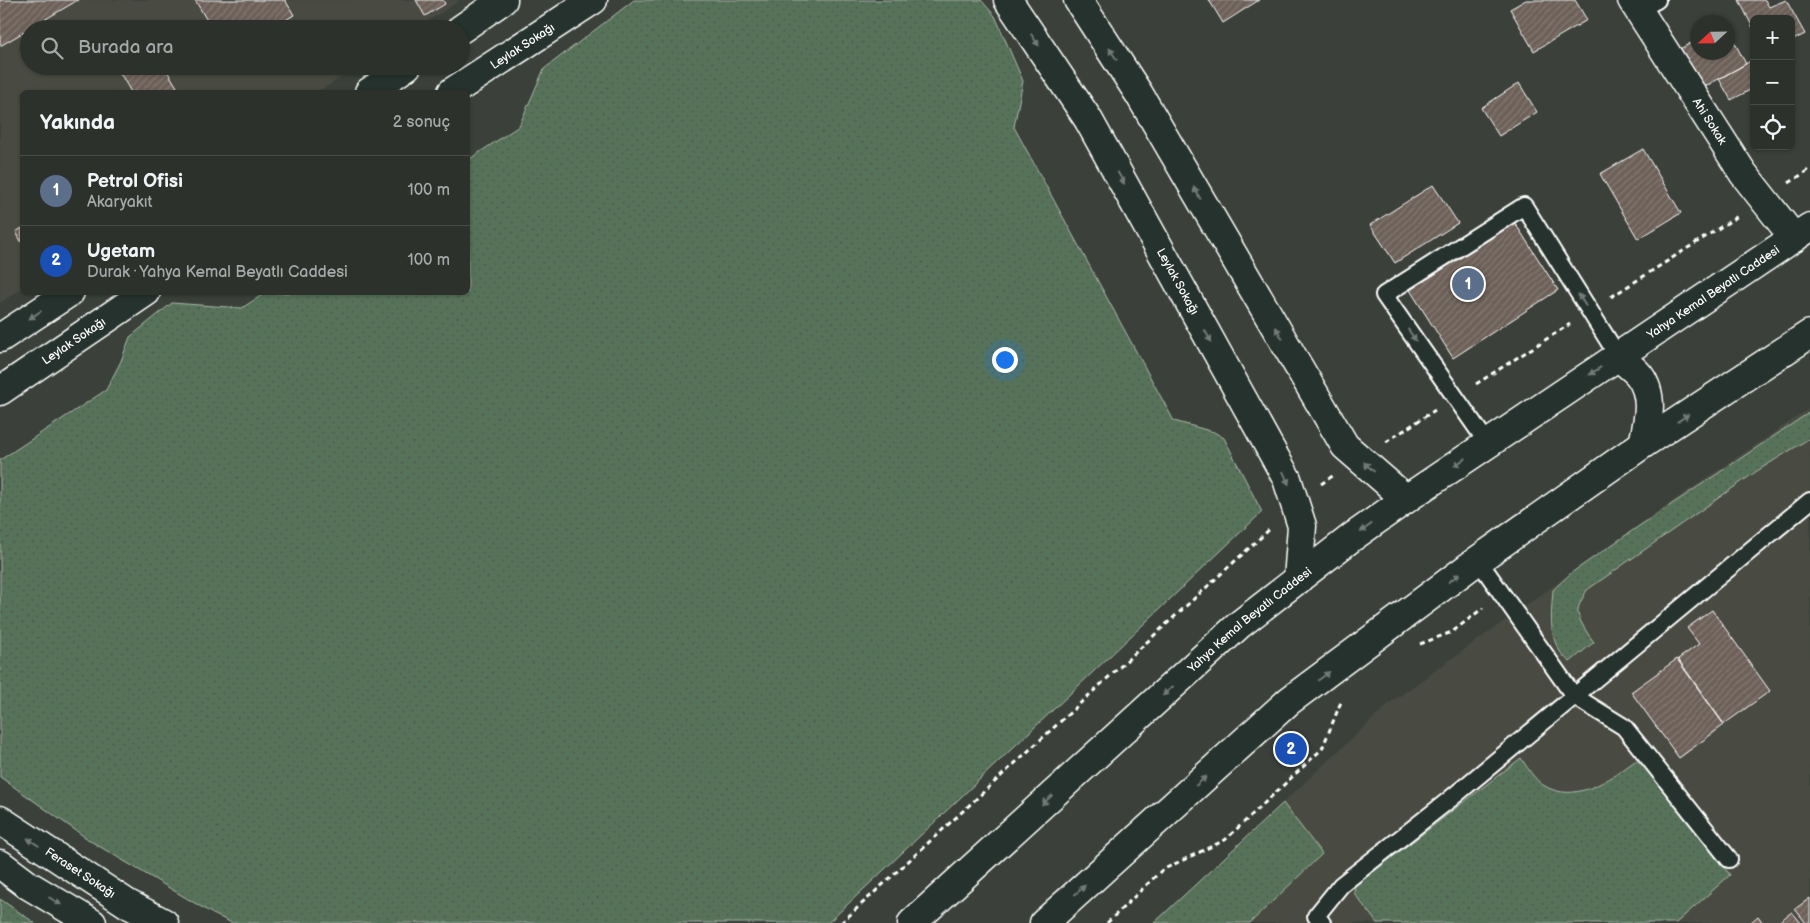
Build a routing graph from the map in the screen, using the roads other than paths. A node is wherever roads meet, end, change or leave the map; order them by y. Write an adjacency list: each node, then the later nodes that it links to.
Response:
1 (503, 0): 6 (street)
2 (593, 0): 9 (street, Leylak Sokağı)
3 (1008, 0): 22 (street, Leylak Sokağı, one-way to 22)
4 (1078, 0): 19 (street, one-way to 4)
5 (1643, 3): 10 (street, Ahi Sokak)
6 (470, 23)
7 (394, 75): 8 (street)
8 (372, 90)
9 (455, 90)
10 (1802, 232): 15 (street, Yahya Kemal Beyatlı Caddesi)
11 (65, 295): 14 (street, one-way to 14)
12 (142, 295): 16 (street, Leylak Sokağı)
13 (1810, 334): 18 (street, one-way to 13)
14 (0, 338)
15 (1618, 356): 17 (street, Yahya Kemal Beyatlı Caddesi, one-way to 17); 17 (lane, one-way to 17); 18 (street)
16 (0, 391)
17 (1488, 444): 19 (street, Yahya Kemal Beyatlı Caddesi, one-way to 19)
18 (1643, 444): 21 (street)
19 (1406, 499): 22 (street, Yahya Kemal Beyatlı Caddesi, one-way to 22)
20 (1810, 501): 23 (lane)
21 (1478, 560): 23 (lane); 31 (street, one-way to 21)
22 (1298, 580): 30 (street, Yahya Kemal Beyatlı Caddesi, one-way to 30)
23 (1574, 696): 25 (lane); 27 (lane)
24 (0, 820): 29 (street, Feraset Sokağı, one-way to 24)
25 (1729, 859)
26 (0, 864): 28 (street, one-way to 28)
27 (1316, 921)
28 (92, 923)
29 (164, 923)
30 (912, 923)
31 (1044, 923)

